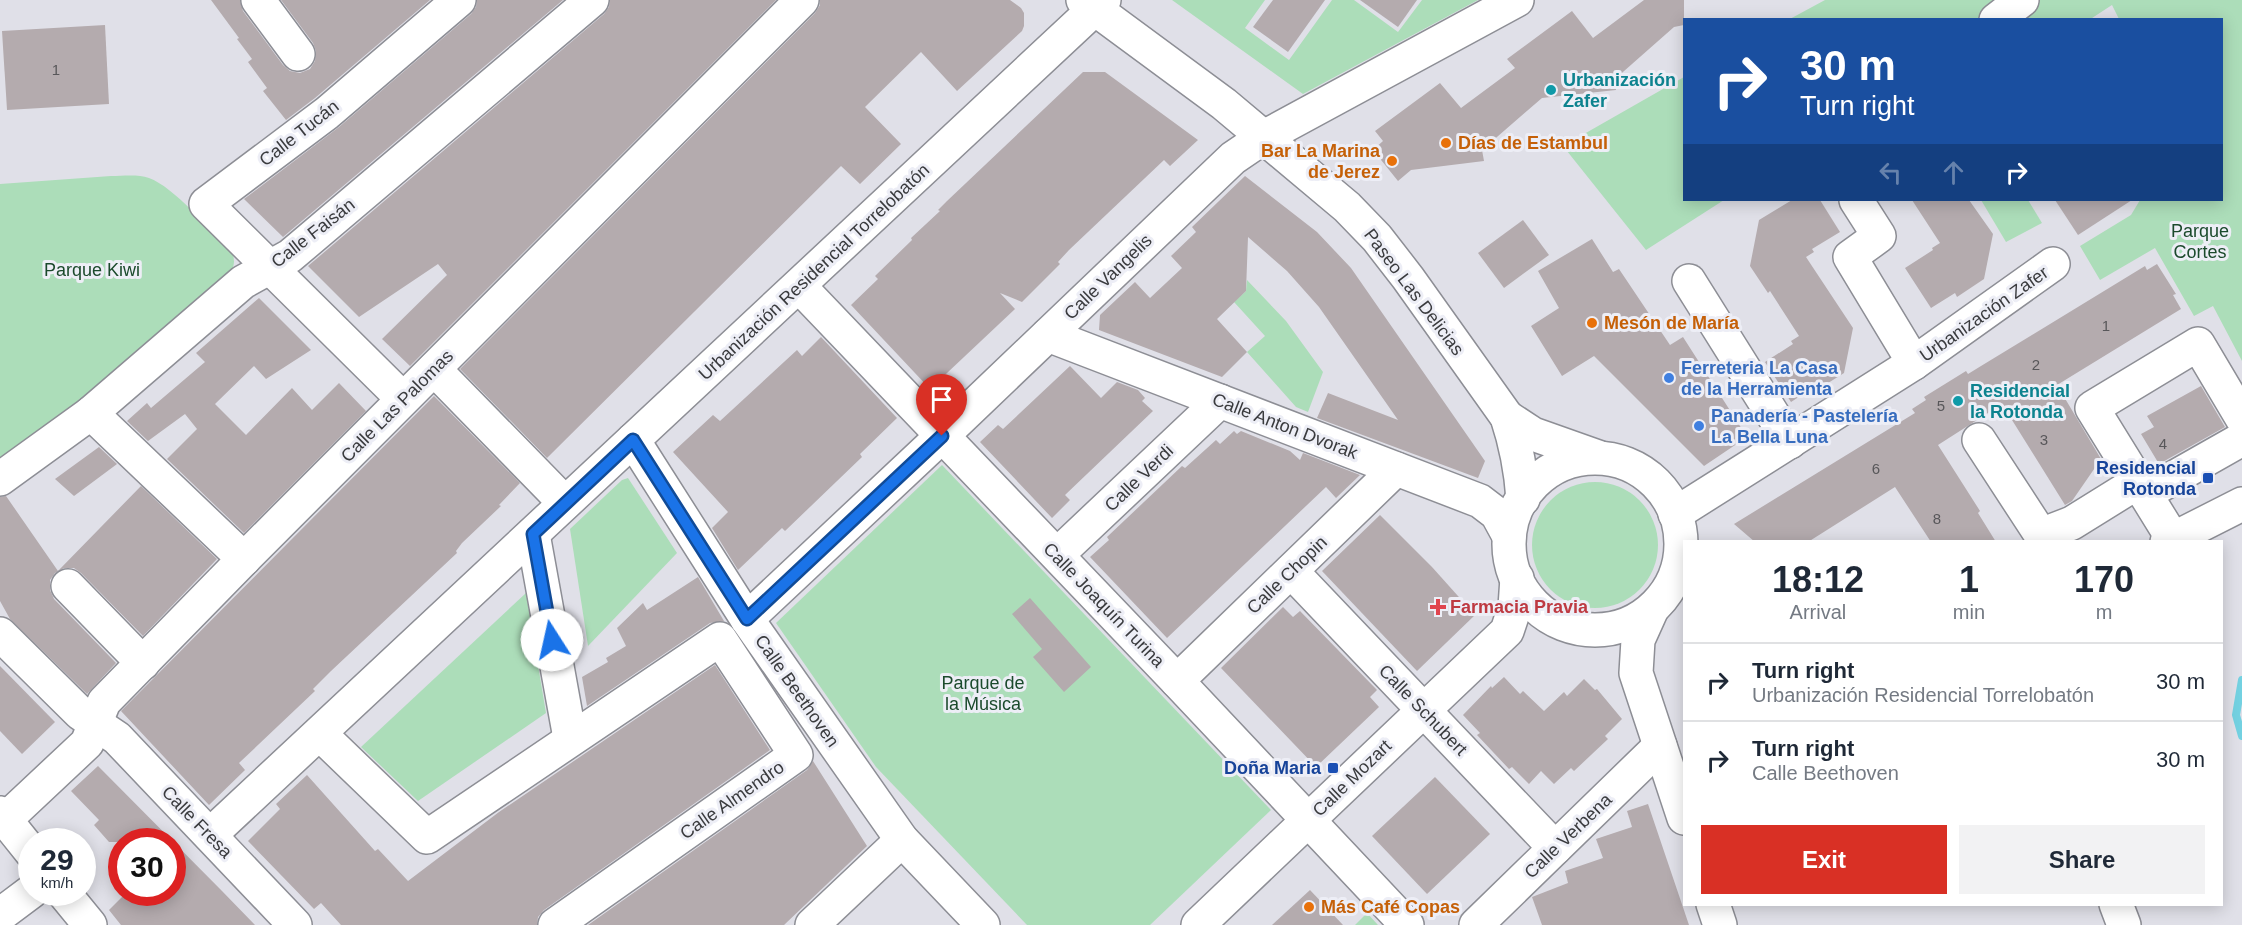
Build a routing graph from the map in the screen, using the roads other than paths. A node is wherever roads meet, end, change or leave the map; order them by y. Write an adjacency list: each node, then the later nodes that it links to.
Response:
1 (459, 0): 13 (street, Calle Tucán)
2 (592, 0): 13 (street, Calle Faisán)
3 (802, 0): 18 (street, Calle Las Palomas)
4 (1517, 0): 10 (street, Calle Vangelis)
5 (2022, 0): 8 (street)
6 (1094, 3): 10 (street, Paseo Las Delicias); 15 (street, Urbanización Residencial Torrelobatón)
7 (271, 5): 9 (street)
8 (1999, 18)
9 (298, 54)
10 (1264, 137): 16 (street, Calle Vangelis); 22 (street, Paseo Las Delicias)
11 (1857, 201): 17 (street, Urbanización Zafer)
12 (2053, 264): 17 (street, Urbanización Zafer)
13 (270, 268): 19 (street); 21 (street, Calle Faisán)
14 (1689, 281): 28 (street)
15 (799, 286): 24 (street, Calle Joaquín Turina); 26 (street, Urbanización Residencial Torrelobatón)
16 (1048, 334): 20 (street, Calle Anton Dvorak); 24 (street, Calle Vangelis)
17 (1914, 363): 28 (street, Urbanización Zafer)
18 (434, 369): 19 (street, Calle Las Palomas); 34 (street)
19 (403, 399): 41 (street, Calle Las Palomas)
20 (1220, 401): 30 (street, Calle Anton Dvorak); 40 (street, Calle Verdi)
21 (91, 413): 31 (street, Calle Faisán); 41 (street)
22 (1506, 417): 29 (street, Paseo Las Delicias); 33 (street, Paseo Las Delicias)
23 (2242, 418): 32 (street)
24 (942, 436): 40 (street, Calle Joaquín Turina); 46 (street, Calle Vangelis)
25 (2242, 439): 32 (street)
26 (633, 440): 34 (street, Urbanización Residencial Torrelobatón); 46 (street, Calle Beethoven)
27 (1979, 440): 32 (street)
28 (1790, 442): 36 (street, Urbanización Zafer)
29 (1600, 458): 33 (street); 36 (street)
30 (1396, 469): 38 (street, Calle Anton Dvorak); 42 (street, Calle Chopin)
31 (0, 479)
32 (2142, 488): 39 (street)
33 (1523, 499): 38 (street)
34 (565, 503): 37 (street, Urbanización Residencial Torrelobatón)
35 (2242, 504): 39 (street)
36 (1680, 529): 45 (street)
37 (533, 534): 55 (street, Urbanización Residencial Torrelobatón); 56 (street)
38 (1509, 536): 43 (street)
39 (2170, 540)
40 (1057, 555): 52 (street, Calle Joaquín Turina)
41 (244, 559): 50 (street, Calle Las Palomas)
42 (1291, 571): 52 (street, Calle Chopin); 53 (street, Calle Schubert)
43 (1517, 578): 47 (street); 48 (street)
44 (68, 586): 50 (street)
45 (1666, 600): 47 (street); 51 (street)
46 (747, 619): 63 (street, Calle Beethoven)
47 (1576, 628): 48 (street, Calle Mozart); 51 (street)
48 (1507, 631): 53 (street, Calle Mozart)
49 (0, 633): 54 (street, Calle Fresa)
50 (143, 663): 54 (street, Calle Las Palomas)
51 (1636, 673): 57 (street)
52 (1177, 681): 60 (street, Calle Joaquín Turina)
53 (1423, 710): 60 (street, Calle Mozart); 64 (street, Calle Schubert)
54 (95, 723): 59 (street, Calle Las Palomas); 61 (street, Calle Fresa)
55 (320, 734): 56 (street); 61 (street, Urbanización Residencial Torrelobatón)
56 (570, 738): 72 (street, Calle Almendro)
57 (1660, 746): 58 (street); 64 (street, Calle Verbena)
58 (1683, 815)
59 (3, 817): 62 (street)
60 (1309, 820): 75 (street, Calle Mozart); 76 (street, Calle Joaquín Turina)
61 (210, 835): 70 (street, Calle Fresa)
62 (18, 836)
63 (902, 840): 73 (street); 74 (street, Calle Beethoven)
64 (1555, 848): 77 (street, Calle Verbena)
65 (18, 902): 69 (street)
66 (74, 906): 71 (street)
67 (1714, 906): 78 (street)
68 (2117, 906): 79 (street)
69 (0, 915)
70 (290, 923)
71 (90, 925)
72 (555, 925)
73 (812, 925)
74 (983, 925)
75 (1198, 925)
76 (1407, 925)
77 (1476, 925)
78 (1720, 925)
79 (2124, 925)

